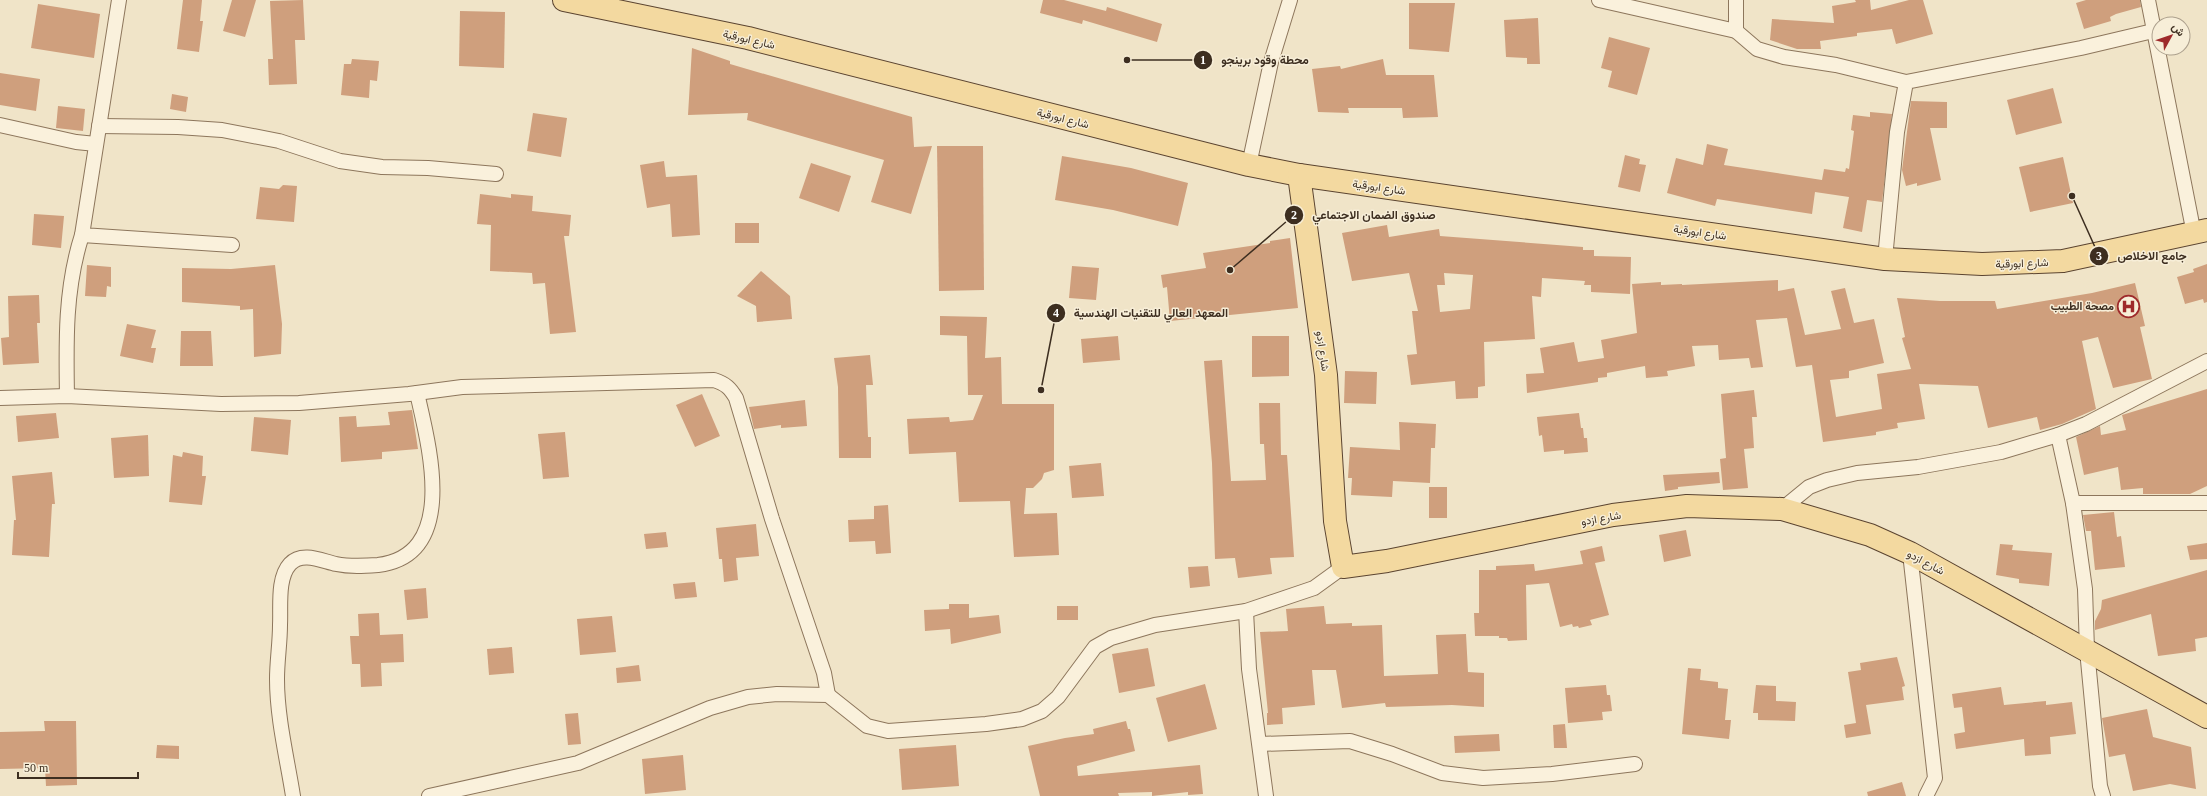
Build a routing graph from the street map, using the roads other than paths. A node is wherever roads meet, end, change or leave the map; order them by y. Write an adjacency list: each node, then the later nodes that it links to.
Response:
1 (119, 0): 13 (street)
2 (564, 0): 15 (main road, شارع ابورقية)
3 (1290, 0): 15 (street)
4 (1599, 0): 8 (street)
5 (1736, 0): 8 (street)
6 (2148, 0): 7 (street)
7 (2151, 19)
8 (1736, 31): 11 (street)
9 (2151, 31): 11 (street)
10 (2159, 56): 18 (street)
11 (1906, 82): 21 (street)
12 (0, 125): 14 (street)
13 (99, 126): 14 (street); 16 (street)
14 (96, 144): 19 (street)
15 (1249, 166): 17 (main road, شارع ابورقية)
16 (496, 174)
17 (1299, 176): 21 (main road, شارع ابورقية); 31 (main road, شارع ازدو)
18 (2200, 232): 21 (main road, شارع ابورقية)
19 (82, 235): 20 (street); 24 (street)
20 (232, 245)
21 (1886, 259)
22 (2207, 360): 26 (street)
23 (418, 393): 24 (street); 34 (street); 39 (street)
24 (67, 396): 25 (street)
25 (0, 398)
26 (2058, 435): 27 (street); 29 (street)
27 (2073, 503): 28 (street); 33 (street)
28 (2207, 503)
29 (1782, 509): 30 (main road, شارع ازدو); 31 (main road, شارع ازدو)
30 (1910, 553): 33 (main road, شارع ازدو); 41 (street)
31 (1343, 567): 32 (street)
32 (1246, 611): 34 (street); 36 (street)
33 (2086, 650): 35 (main road, شارع ازدو); 42 (street)
34 (828, 695): 38 (street)
35 (2207, 717)
36 (1260, 744): 37 (street); 40 (street)
37 (1635, 764)
38 (433, 795)
39 (293, 796)
40 (1266, 796)
41 (1926, 796)
42 (2104, 796)

